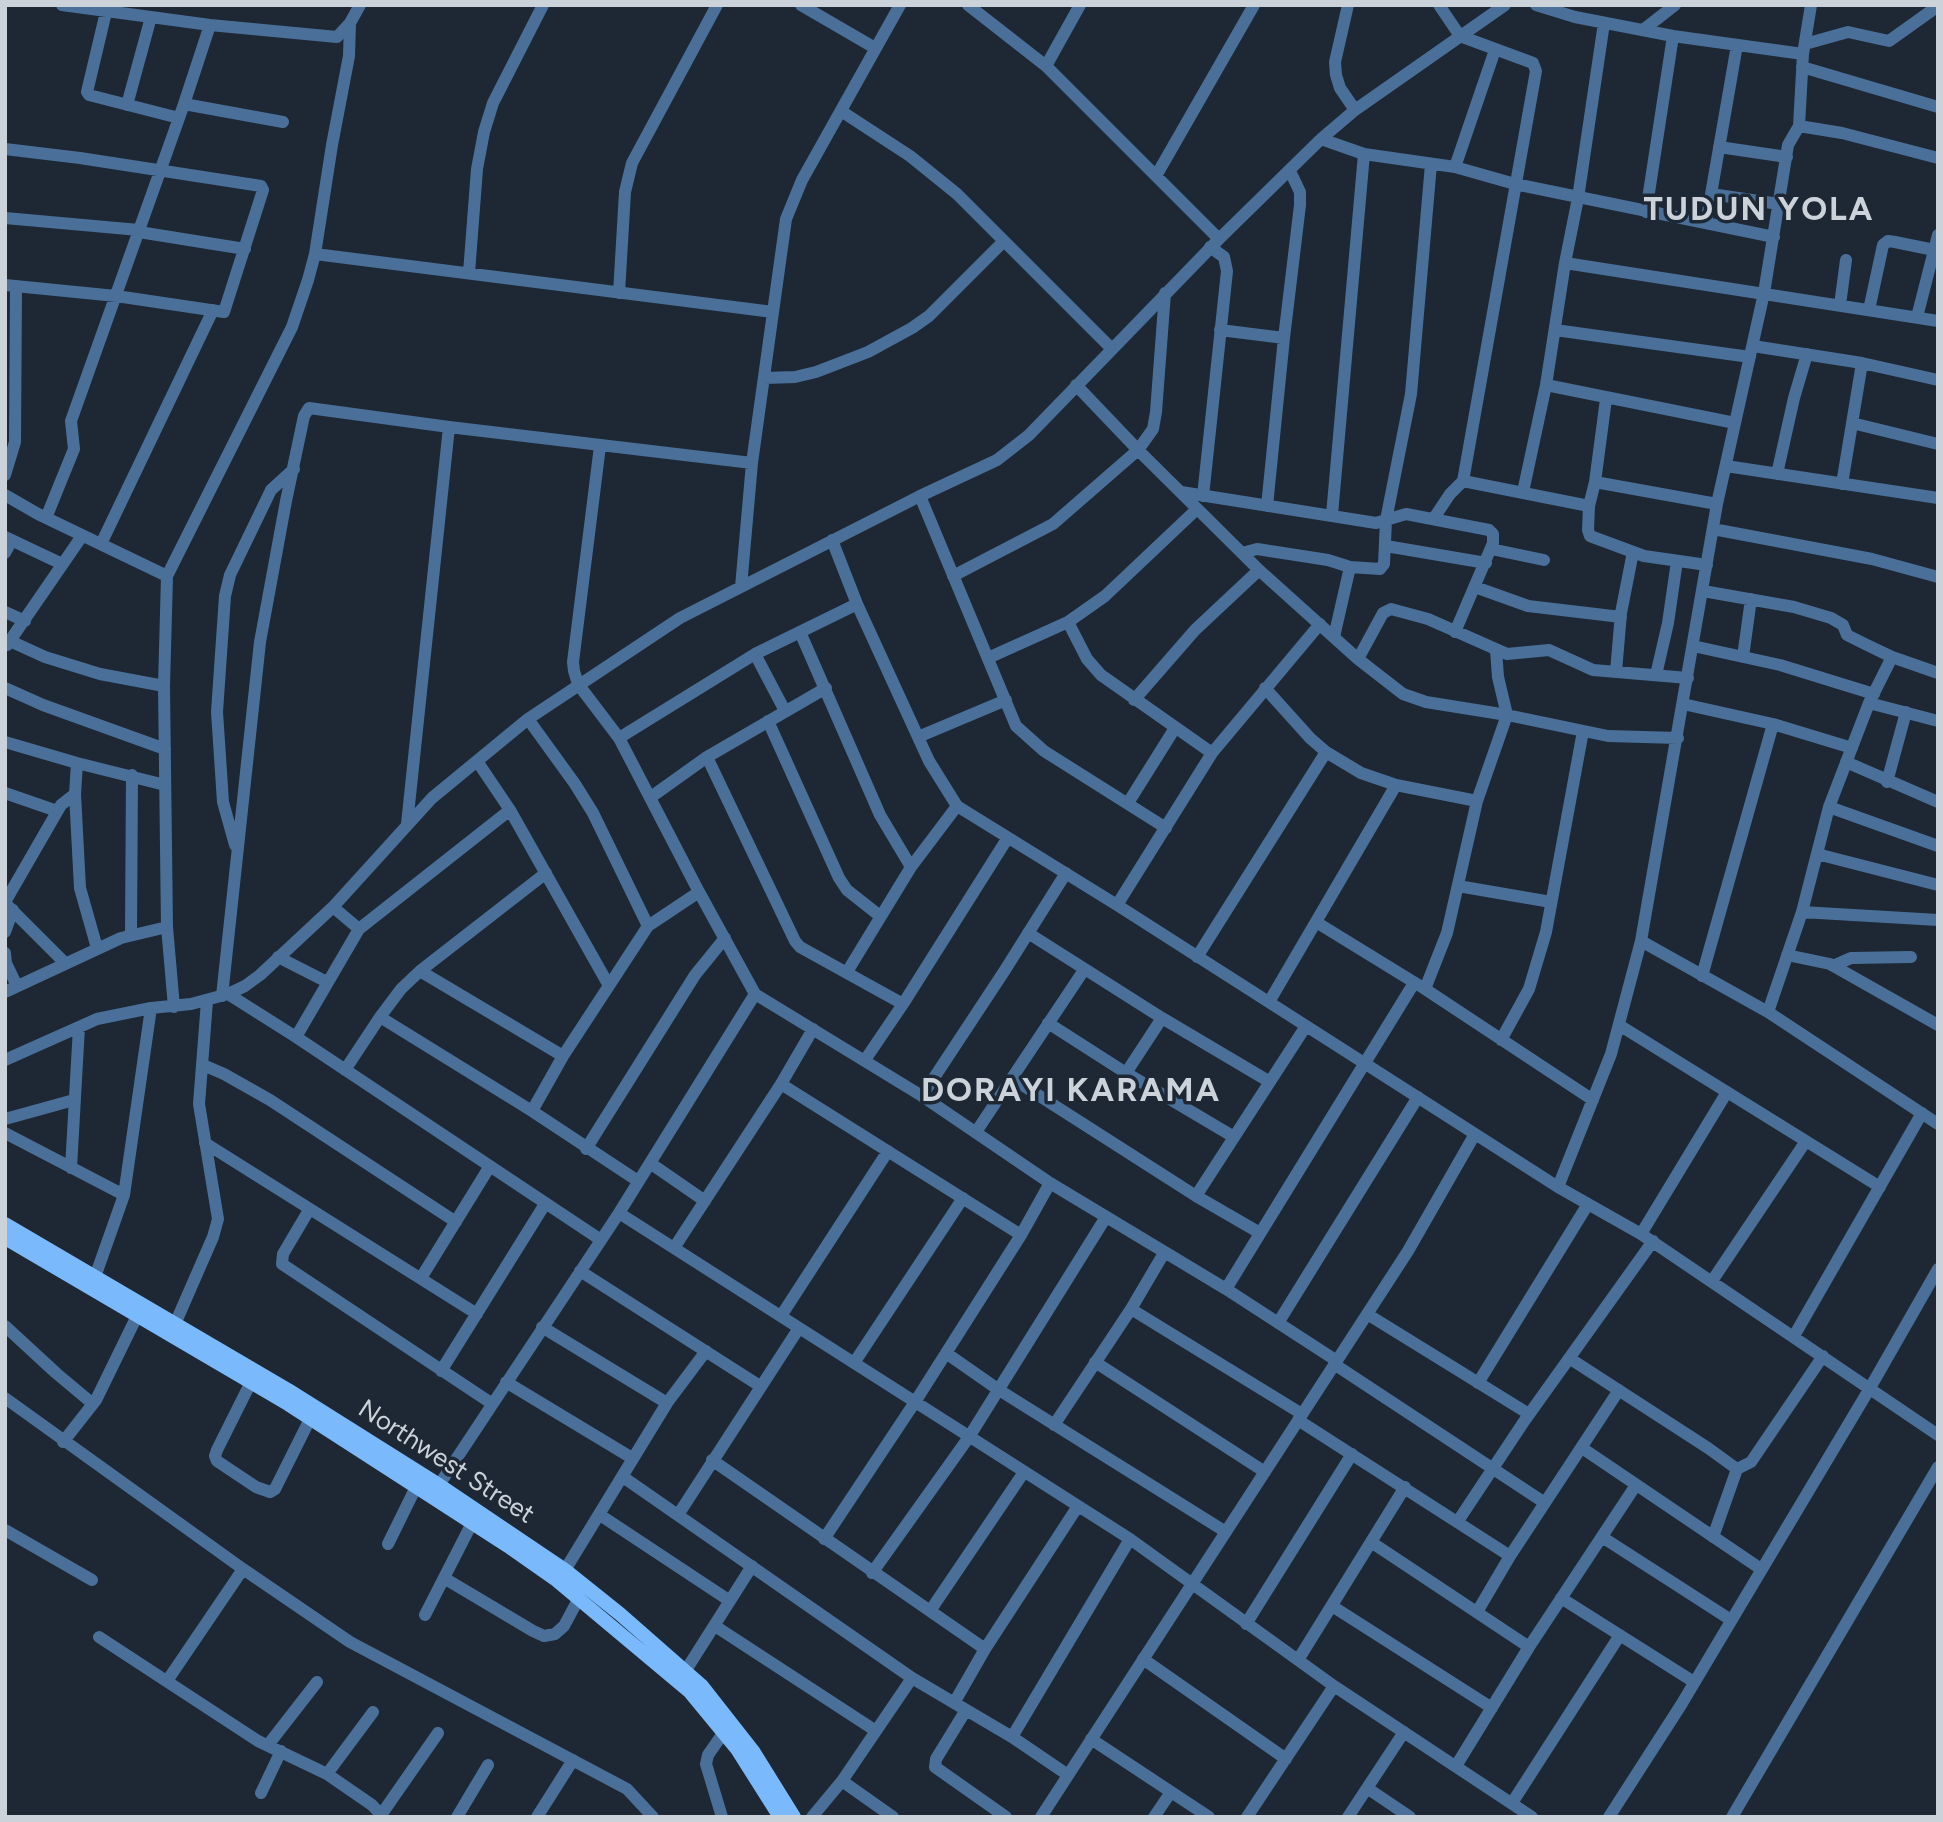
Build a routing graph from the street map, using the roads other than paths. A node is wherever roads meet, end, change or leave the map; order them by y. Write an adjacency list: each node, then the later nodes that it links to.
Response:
1 (62, 5): 17 (street)
2 (360, 5): 19 (street)
3 (543, 5): 66 (street)
4 (717, 5): 68 (street)
5 (801, 5): 26 (street)
6 (900, 5): 26 (street)
7 (968, 5): 29 (street)
8 (1080, 5): 29 (street)
9 (1254, 5): 48 (street)
10 (1348, 5): 33 (street)
11 (1439, 5): 23 (street)
12 (1505, 5): 23 (street)
13 (1536, 5): 20 (street)
14 (1675, 5): 22 (street)
15 (1811, 5): 28 (street)
16 (1938, 6): 28 (street)
17 (106, 12): 18 (street); 31 (street)
18 (151, 17): 21 (street); 31 (street)
19 (350, 23): 21 (street); 63 (street)
20 (1604, 23): 22 (street); 51 (street)
21 (210, 25): 30 (street)
22 (1643, 30): 24 (street)
23 (1461, 36): 27 (street); 33 (street)
24 (1673, 36): 25 (street); 53 (street)
25 (1737, 45): 28 (street); 39 (street)
26 (875, 48): 34 (street)
27 (1495, 51): 45 (street); 49 (street)
28 (1803, 55): 32 (street); 37 (street)
29 (1046, 66): 48 (street)
30 (184, 104): 35 (street); 36 (street)
31 (127, 105): 35 (street)
32 (1938, 107)
33 (1355, 110): 38 (street)
34 (841, 111): 59 (street); 75 (street)
35 (179, 118): 46 (street)
36 (282, 122)
37 (1800, 126): 42 (street); 43 (street)
38 (1321, 139): 41 (street); 47 (street)
39 (1719, 147): 42 (street); 50 (street)
40 (5, 149): 46 (street)
41 (1364, 154): 44 (street); 116 (street)
42 (1787, 157): 52 (street)
43 (1938, 158)
44 (1431, 164): 45 (street); 119 (street)
45 (1455, 167): 49 (street)
46 (160, 171): 56 (street); 61 (street)
47 (1290, 171): 60 (street); 80 (street)
48 (1156, 176): 60 (street)
49 (1516, 184): 51 (street); 103 (street)
50 (1711, 194): 52 (street); 55 (street)
51 (1578, 198): 53 (street); 65 (street)
52 (1779, 204): 58 (street)
53 (1646, 212): 55 (street)
54 (5, 218): 56 (street)
55 (1706, 223): 58 (street)
56 (139, 231): 61 (street); 71 (street)
57 (1938, 234): 62 (street)
58 (1774, 237): 70 (street)
59 (1004, 241): 81 (street); 86 (street)
60 (1215, 243): 69 (street); 78 (street)
61 (245, 249): 73 (street)
62 (1934, 250): 74 (street); 76 (street)
63 (315, 254): 66 (street); 137 (street)
64 (1846, 260): 72 (street)
65 (1565, 263): 70 (street); 79 (street)
66 (469, 273): 68 (street)
67 (10, 286): 71 (street); 84 (street)
68 (620, 293): 75 (street)
69 (1165, 293): 81 (street); 97 (street)
70 (1764, 293): 72 (street); 82 (street)
71 (116, 296): 73 (street); 117 (street)
72 (1840, 305): 74 (street)
73 (212, 310): 124 (street)
74 (1869, 310): 76 (street)
75 (773, 312): 86 (street)
76 (1917, 317): 77 (street)
77 (1938, 321)
78 (1220, 330): 80 (street); 110 (street)
79 (1555, 330): 82 (street); 89 (street)
80 (1284, 338): 113 (street)
81 (1111, 348): 88 (street)
82 (1751, 351): 83 (street); 92 (street)
83 (1807, 354): 85 (street); 101 (street)
84 (11, 359): 94 (street)
85 (1862, 363): 87 (street); 91 (street)
86 (764, 378): 98 (street)
87 (1938, 380)
88 (1076, 385): 97 (street); 109 (street)
89 (1546, 386): 90 (street); 107 (street)
90 (1606, 399): 92 (street); 104 (street)
91 (1852, 423): 95 (street); 105 (street)
92 (1735, 424): 99 (street)
93 (449, 427): 96 (street); 100 (street); 209 (street)
94 (10, 441): 102 (street)
95 (1938, 444)
96 (600, 446): 98 (street); 165 (street)
97 (1138, 450): 106 (street); 138 (street)
98 (752, 463): 140 (street)
99 (1726, 466): 101 (street); 112 (street)
100 (293, 469): 213 (street); 213 (street)
101 (1777, 474): 105 (street)
102 (5, 475)
103 (1463, 481): 107 (street); 118 (street)
104 (1595, 482): 112 (street); 114 (street)
105 (1842, 484): 111 (street)
106 (1181, 492): 110 (street); 115 (street)
107 (1523, 492): 114 (street)
108 (5, 495): 117 (street)
109 (920, 496): 123 (street); 138 (street)
110 (1203, 496): 113 (street)
111 (1938, 498)
112 (1717, 504): 120 (street)
113 (1267, 506): 116 (street)
114 (1589, 506): 127 (street)
115 (1198, 509): 129 (street); 148 (street)
116 (1332, 515): 119 (street)
117 (46, 518): 121 (street)
118 (1434, 518): 119 (street); 126 (street)
119 (1386, 520): 125 (street)
120 (1713, 529): 134 (street); 139 (street)
121 (82, 536): 124 (street); 133 (street)
122 (8, 538): 128 (street); 133 (street)
123 (832, 541): 140 (street); 144 (street)
124 (101, 544): 137 (street)
125 (1386, 546): 132 (street); 135 (street)
126 (1491, 549): 130 (street); 132 (street)
127 (1633, 552): 131 (street); 146 (street)
128 (5, 553)
129 (1242, 553): 135 (street); 136 (street)
130 (1544, 560)
131 (1677, 561): 134 (street); 163 (street)
132 (1486, 563): 141 (street)
133 (62, 564): 147 (street)
134 (1707, 565): 142 (street)
135 (1350, 567): 152 (street)
136 (1259, 570): 149 (street); 172 (street)
137 (167, 576): 166 (street)
138 (953, 576): 159 (street)
139 (1938, 577)
140 (741, 587): 165 (street)
141 (1475, 587): 146 (street); 151 (street)
142 (1703, 591): 143 (street); 154 (street)
143 (1751, 600): 157 (street); 158 (street)
144 (857, 604): 150 (street); 183 (street)
145 (5, 612): 147 (street)
146 (1621, 617): 161 (street)
147 (25, 621): 153 (street)
148 (1068, 621): 159 (street); 172 (street)
149 (1320, 624): 152 (street); 169 (street)
150 (800, 632): 156 (street); 168 (street)
151 (1455, 632): 155 (street); 160 (street)
152 (1334, 637): 160 (street)
153 (8, 644): 166 (street)
154 (1693, 646): 157 (street); 164 (street)
155 (1496, 650): 161 (street); 176 (street)
156 (755, 654): 174 (street); 184 (street)
157 (1743, 657): 170 (street)
158 (1892, 657): 162 (street); 170 (street)
159 (988, 658): 171 (street)
160 (1358, 659): 176 (street)
161 (1616, 672): 163 (street)
162 (1938, 673)
163 (1656, 675): 164 (street)
164 (1688, 678): 173 (street)
165 (578, 684): 177 (street); 184 (street)
166 (164, 687): 188 (street)
167 (5, 688): 188 (street)
168 (826, 688): 174 (street); 215 (street)
169 (1265, 688): 189 (street); 190 (street)
170 (1872, 698): 175 (street); 187 (street)
171 (1006, 700): 183 (street); 204 (street)
172 (1134, 700): 181 (street)
173 (1683, 704): 180 (street); 185 (street)
174 (785, 711): 178 (street)
175 (1906, 712): 179 (street); 196 (street)
176 (1507, 715): 182 (street); 202 (street)
177 (528, 719): 192 (street); 229 (street)
178 (768, 721): 191 (street); 226 (street)
179 (1938, 721)
180 (1773, 724): 187 (street); 248 (street)
181 (1175, 728): 190 (street); 204 (street)
182 (1583, 731): 185 (street); 221 (street)
183 (918, 737): 205 (street)
184 (619, 738): 201 (street)
185 (1678, 738): 236 (street)
186 (5, 742): 194 (street)
187 (1852, 748): 193 (street)
188 (165, 749): 197 (street)
189 (1326, 752): 198 (street); 241 (street)
190 (1212, 753): 210 (street)
191 (707, 757): 201 (street); 247 (street)
192 (477, 761): 207 (street); 209 (street)
193 (1846, 762): 196 (street); 206 (street)
194 (77, 763): 195 (street); 200 (street)
195 (132, 775): 197 (street); 234 (street)
196 (1887, 782): 203 (street)
197 (165, 785): 230 (street)
198 (1396, 785): 202 (street); 228 (street)
199 (5, 793): 208 (street)
200 (75, 794): 208 (street); 237 (street)
201 (651, 797): 220 (street)
202 (1477, 801): 219 (street)
203 (1938, 802)
204 (1128, 803): 210 (street)
205 (957, 806): 211 (street); 215 (street)
206 (1829, 807): 212 (street); 214 (street)
207 (510, 810): 216 (street); 231 (street)
208 (57, 811): 222 (street)
209 (407, 824): 224 (street)
210 (1166, 828): 223 (street)
211 (1007, 839): 217 (street); 257 (street)
212 (1938, 846)
213 (237, 853): 254 (street)
214 (1817, 854): 218 (street); 225 (street)
215 (911, 867): 226 (street)
216 (546, 873): 246 (street); 250 (street)
217 (1066, 873): 223 (street); 233 (street)
218 (1938, 885)
219 (1458, 886): 221 (street); 251 (street)
220 (699, 892): 229 (street); 235 (street)
221 (1551, 902): 270 (street)
222 (8, 905): 232 (street); 243 (street)
223 (1117, 905): 241 (street)
224 (333, 907): 231 (street); 240 (street)
225 (1802, 912): 227 (street); 239 (street)
226 (880, 916): 247 (street)
227 (1938, 920)
228 (1315, 922): 251 (street); 256 (street)
229 (648, 926): 250 (street)
230 (167, 927): 234 (street); 258 (street)
231 (359, 929): 249 (street)
232 (5, 932)
233 (1028, 933): 245 (street); 282 (street)
234 (131, 935): 237 (street)
235 (725, 938): 253 (street); 296 (street)
236 (1641, 941): 248 (street); 264 (street)
237 (97, 948): 243 (street)
238 (5, 953): 252 (street)
239 (1787, 955): 244 (street); 260 (street)
240 (278, 957): 249 (street); 254 (street)
241 (1197, 957): 256 (street)
242 (1911, 957): 244 (street)
243 (65, 963): 252 (street)
244 (1833, 966): 265 (street)
245 (1084, 970): 262 (street); 263 (street)
246 (420, 971): 261 (street); 271 (street)
247 (847, 972): 257 (street)
248 (1702, 976): 260 (street)
249 (327, 982): 269 (street)
250 (608, 984): 271 (street)
251 (1419, 986): 270 (street); 274 (street)
252 (11, 989)
253 (755, 994): 268 (street); 298 (street)
254 (225, 995): 255 (street); 269 (street)
255 (206, 1001): 258 (street); 275 (street)
256 (1269, 1002): 266 (street)
257 (903, 1004): 273 (street)
258 (174, 1007): 259 (street)
259 (151, 1008): 267 (street); 305 (street)
260 (1768, 1013): 287 (street)
261 (380, 1017): 276 (street); 286 (street)
262 (1162, 1018): 277 (street); 279 (street)
263 (1048, 1023): 277 (street); 278 (street)
264 (1619, 1025): 281 (street); 284 (street)
265 (1938, 1025)
266 (1306, 1026): 274 (street); 279 (street)
267 (79, 1027): 272 (street); 285 (street)
268 (813, 1029): 273 (street); 280 (street)
269 (296, 1037): 276 (street)
270 (1501, 1040): 284 (street)
271 (563, 1056): 286 (street)
272 (5, 1060)
273 (865, 1060): 282 (street)
274 (1366, 1063): 283 (street); 316 (street)
275 (203, 1065): 295 (street); 314 (street)
276 (345, 1070): 299 (street)
277 (1126, 1073): 293 (street)
278 (1013, 1079): 290 (street); 306 (street)
279 (1270, 1082): 293 (street)
280 (781, 1084): 297 (street); 308 (street)
281 (1727, 1092): 294 (street); 317 (street)
282 (922, 1096): 290 (street)
283 (1418, 1097): 292 (street); 335 (street)
284 (1593, 1100): 304 (street)
285 (74, 1101): 288 (street); 300 (street)
286 (531, 1111): 296 (street)
287 (1922, 1114): 289 (street); 303 (street)
288 (5, 1119)
289 (1938, 1124)
290 (976, 1132): 302 (street)
291 (5, 1133): 300 (street)
292 (1475, 1134): 304 (street); 332 (street)
293 (1234, 1137): 306 (street)
294 (1806, 1141): 303 (street); 328 (street)
295 (205, 1143): 311 (street); 336 (street)
296 (586, 1149): 301 (street)
297 (888, 1151): 307 (street); 334 (street)
298 (650, 1164): 301 (street); 308 (street)
299 (490, 1167): 309 (street); 314 (street)
300 (71, 1168): 305 (street)
301 (638, 1181): 312 (street)
302 (1050, 1183): 313 (street); 318 (street)
303 (1880, 1187): 340 (street)
304 (1558, 1188): 310 (street)
305 (124, 1195): 326 (street)
306 (1196, 1196): 316 (street)
307 (963, 1198): 318 (street); 345 (street)
308 (705, 1200): 322 (street)
309 (545, 1204): 320 (street); 331 (street)
310 (1588, 1204): 317 (street); 351 (street)
311 (309, 1210): 327 (street); 348 (street)
312 (619, 1213): 320 (street); 322 (street)
313 (1106, 1217): 323 (street); 354 (street)
314 (456, 1222): 327 (street)
315 (5, 1224): 326 (main road, Northwest Street)
316 (1260, 1233): 329 (street)
317 (1641, 1234): 321 (street)
318 (1021, 1235): 342 (street)
319 (5, 1238): 333 (main road, Northwest Street)
320 (601, 1240): 325 (street)
321 (1653, 1241): 328 (street); 344 (street)
322 (674, 1248): 334 (street)
323 (1164, 1252): 329 (street); 330 (street)
324 (1938, 1269): 353 (street)
325 (580, 1271): 338 (street); 341 (street)
326 (95, 1277): 336 (main road, Northwest Street)
327 (421, 1278): 331 (street)
328 (1712, 1281): 340 (street)
329 (1226, 1289): 335 (street)
330 (1130, 1309): 346 (street); 362 (street)
331 (477, 1314): 348 (street)
332 (1367, 1314): 347 (street); 351 (street)
333 (137, 1316): 349 (main road, Northwest Street); 359 (street)
334 (780, 1316): 339 (street)
335 (1278, 1323): 347 (street)
336 (175, 1324): 378 (main road, Northwest Street)
337 (5, 1326): 359 (street)
338 (542, 1327): 350 (street); 358 (street)
339 (799, 1328): 345 (street); 352 (street)
340 (1794, 1336): 343 (street)
341 (706, 1351): 352 (street); 358 (street)
342 (946, 1353): 354 (street); 357 (street)
343 (1822, 1356): 353 (street); 374 (street)
344 (1569, 1358): 355 (street); 361 (street)
345 (854, 1363): 357 (street)
346 (1095, 1363): 364 (street); 376 (street)
347 (1336, 1363): 362 (street); 373 (street)
348 (442, 1371): 360 (street)
349 (251, 1382): 363 (main road, Northwest Street); 363 (street)
350 (506, 1382): 360 (street); 370 (street)
351 (1478, 1383): 361 (street)
352 (760, 1386): 371 (street)
353 (1870, 1388): 365 (street); 399 (street)
354 (999, 1390): 364 (street); 366 (street)
355 (1619, 1390): 368 (street); 374 (street)
356 (5, 1398): 367 (street)
357 (915, 1402): 366 (street); 392 (street)
358 (667, 1403): 370 (street)
359 (93, 1404): 367 (street)
360 (491, 1404): 378 (street)
361 (1529, 1414): 373 (street)
362 (1300, 1417): 369 (street); 376 (street)
363 (310, 1419): 380 (main road, Northwest Street)
364 (1054, 1424): 389 (street)
365 (1938, 1435)
366 (969, 1437): 375 (street); 401 (street)
367 (63, 1442): 398 (street)
368 (1581, 1448): 379 (street); 382 (street)
369 (1352, 1454): 381 (street); 413 (street)
370 (632, 1458): 377 (street)
371 (712, 1460): 385 (street); 392 (street)
372 (1938, 1467): 468 (street)
373 (1493, 1468): 382 (street); 386 (street)
374 (1737, 1469): 391 (street)
375 (1024, 1472): 383 (street); 409 (street)
376 (1265, 1472): 389 (street)
377 (623, 1477): 384 (street); 385 (street)
378 (439, 1485): 400 (main road, Northwest Street)
379 (1636, 1485): 390 (street); 391 (street)
380 (416, 1487): 387 (main road, Northwest Street); 395 (street)
381 (1405, 1487): 386 (street); 394 (street)
382 (1545, 1503): 396 (street)
383 (1078, 1506): 393 (street); 418 (street)
384 (600, 1515): 400 (street); 407 (street)
385 (678, 1515): 397 (street)
386 (1458, 1521): 396 (street)
387 (472, 1523): 402 (street); 405 (main road, Northwest Street)
388 (5, 1530): 403 (street)
389 (1226, 1532): 404 (street)
390 (1602, 1537): 406 (street); 412 (street)
391 (1713, 1537): 399 (street)
392 (824, 1539): 401 (street)
393 (1130, 1539): 404 (street); 435 (street)
394 (1371, 1542): 408 (street); 410 (street)
395 (388, 1544)
396 (1510, 1556): 410 (street)
397 (752, 1566): 407 (street); 422 (street)
398 (243, 1569): 423 (street); 440 (street)
399 (1761, 1569): 412 (street)
400 (565, 1570): 421 (main road, Northwest Street)
401 (872, 1573): 409 (street)
402 (444, 1578): 405 (street); 411 (street)
403 (92, 1580)
404 (1192, 1585): 413 (street); 419 (street)
405 (579, 1598): 432 (main road, Northwest Street)
406 (1561, 1598): 415 (street); 417 (street)
407 (730, 1601): 414 (street)
408 (1332, 1606): 420 (street); 428 (street)
409 (930, 1611): 418 (street)
410 (1477, 1612): 417 (street)
411 (425, 1615)
412 (1731, 1620): 425 (street)
413 (1246, 1624): 420 (street)
414 (715, 1626): 421 (street); 431 (street)
415 (1620, 1635): 425 (street); 449 (street)
416 (99, 1637): 423 (street)
417 (1529, 1647): 428 (street)
418 (985, 1649): 427 (street)
419 (1143, 1659): 436 (street); 439 (street)
420 (1298, 1660): 426 (street)
421 (686, 1670): 456 (main road, Northwest Street)
422 (912, 1678): 427 (street); 431 (street)
423 (167, 1681): 437 (street)
424 (317, 1682): 437 (street)
425 (1694, 1682): 467 (street)
426 (1334, 1686): 433 (street); 439 (street)
427 (954, 1703): 429 (street)
428 (1492, 1708): 442 (street)
429 (966, 1710): 435 (street); 459 (street)
430 (373, 1712): 443 (street)
431 (876, 1731): 445 (street)
432 (724, 1732): 454 (street); 455 (main road, Northwest Street)
433 (1404, 1732): 442 (street); 446 (street)
434 (438, 1733): 450 (street)
435 (1012, 1737): 444 (street)
436 (1091, 1739): 444 (street); 447 (street)
437 (268, 1745): 438 (street)
438 (282, 1751): 443 (street); 448 (street)
439 (1286, 1759): 463 (street)
440 (573, 1760): 452 (street); 453 (street)
441 (488, 1765): 451 (street)
442 (1456, 1766): 449 (street)
443 (327, 1774): 450 (street)
444 (1069, 1775): 460 (street)
445 (842, 1782): 457 (street); 458 (street)
446 (1367, 1788): 464 (street); 465 (street)
447 (1171, 1792): 461 (street); 462 (street)
448 (261, 1793)
449 (1512, 1803): 466 (street)
450 (382, 1816)
451 (457, 1817)
452 (537, 1817)
453 (653, 1817)
454 (722, 1817)
455 (780, 1817)
456 (794, 1817)
457 (812, 1817)
458 (893, 1817)
459 (1006, 1817)
460 (1041, 1817)
461 (1154, 1817)
462 (1209, 1817)
463 (1247, 1817)
464 (1348, 1817)
465 (1410, 1817)
466 (1532, 1817)
467 (1609, 1817)
468 (1732, 1817)

